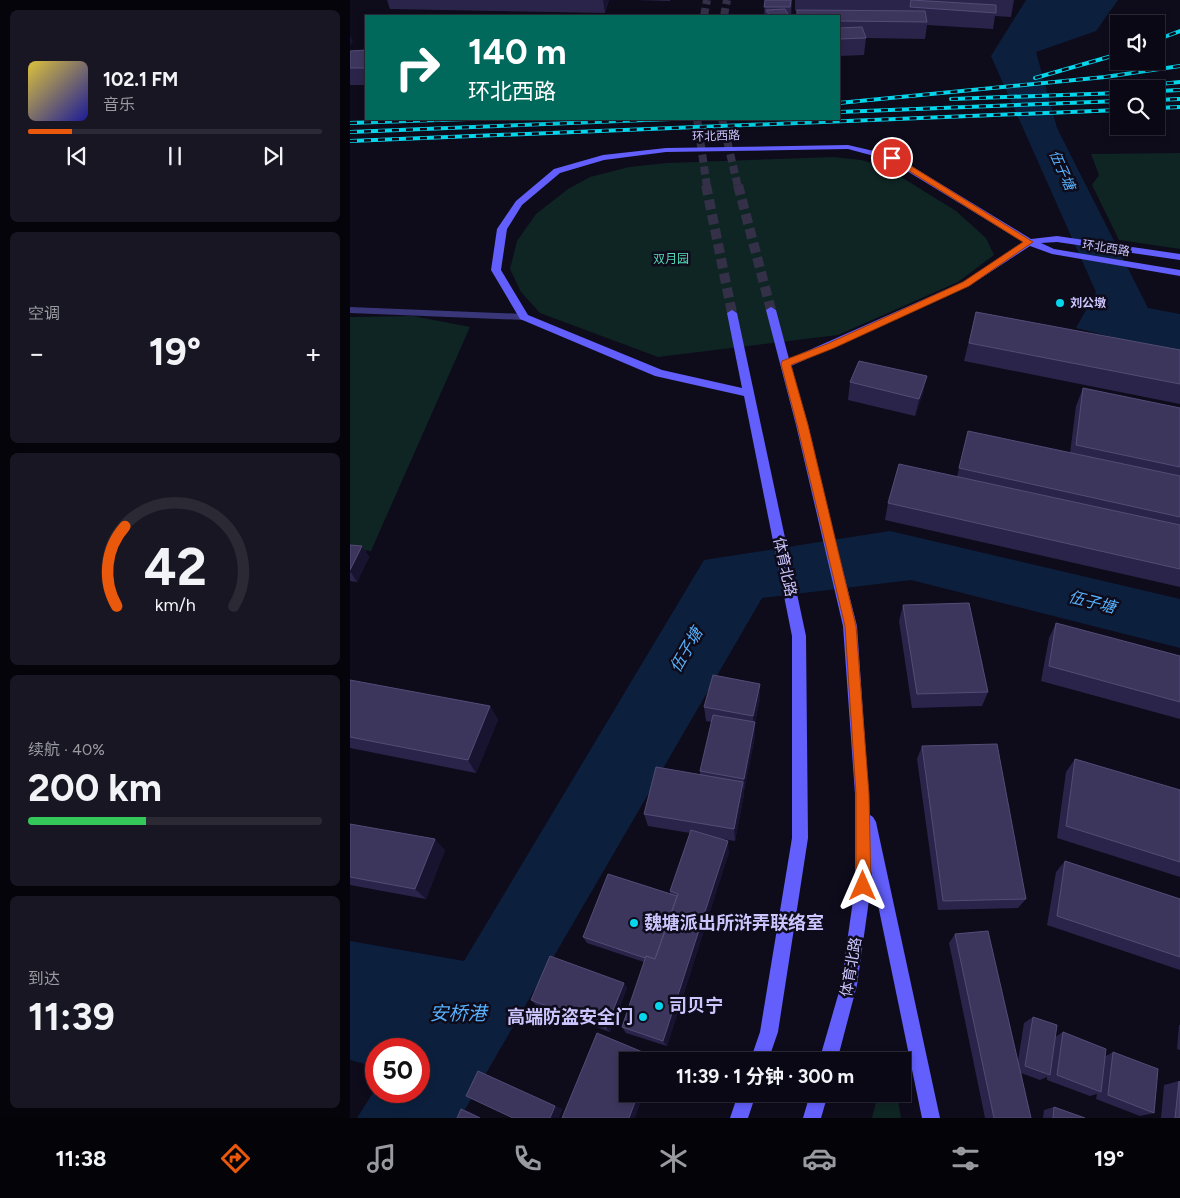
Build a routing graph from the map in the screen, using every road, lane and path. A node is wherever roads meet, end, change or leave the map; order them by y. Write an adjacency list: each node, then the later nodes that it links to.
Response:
1 (1029, 242): 2 (street, 环北西路); 3 (street, 环北西路); 7 (street, 环北西路); 8 (street, 环北西路)
2 (1180, 258)
3 (1180, 273)
4 (350, 310): 7 (street)
5 (771, 310): 8 (street, 体育北路)
6 (732, 313): 9 (street, 体育北路)
7 (524, 317): 9 (street)
8 (786, 364): 10 (street, 体育北路)
9 (748, 393): 11 (street, 体育北路)
10 (862, 794): 12 (street, 体育北路); 17 (street)
11 (762, 1052)
12 (831, 1052)
13 (744, 1102): 15 (street)
14 (817, 1102): 16 (street)
15 (739, 1118)
16 (812, 1118)
17 (931, 1118)

